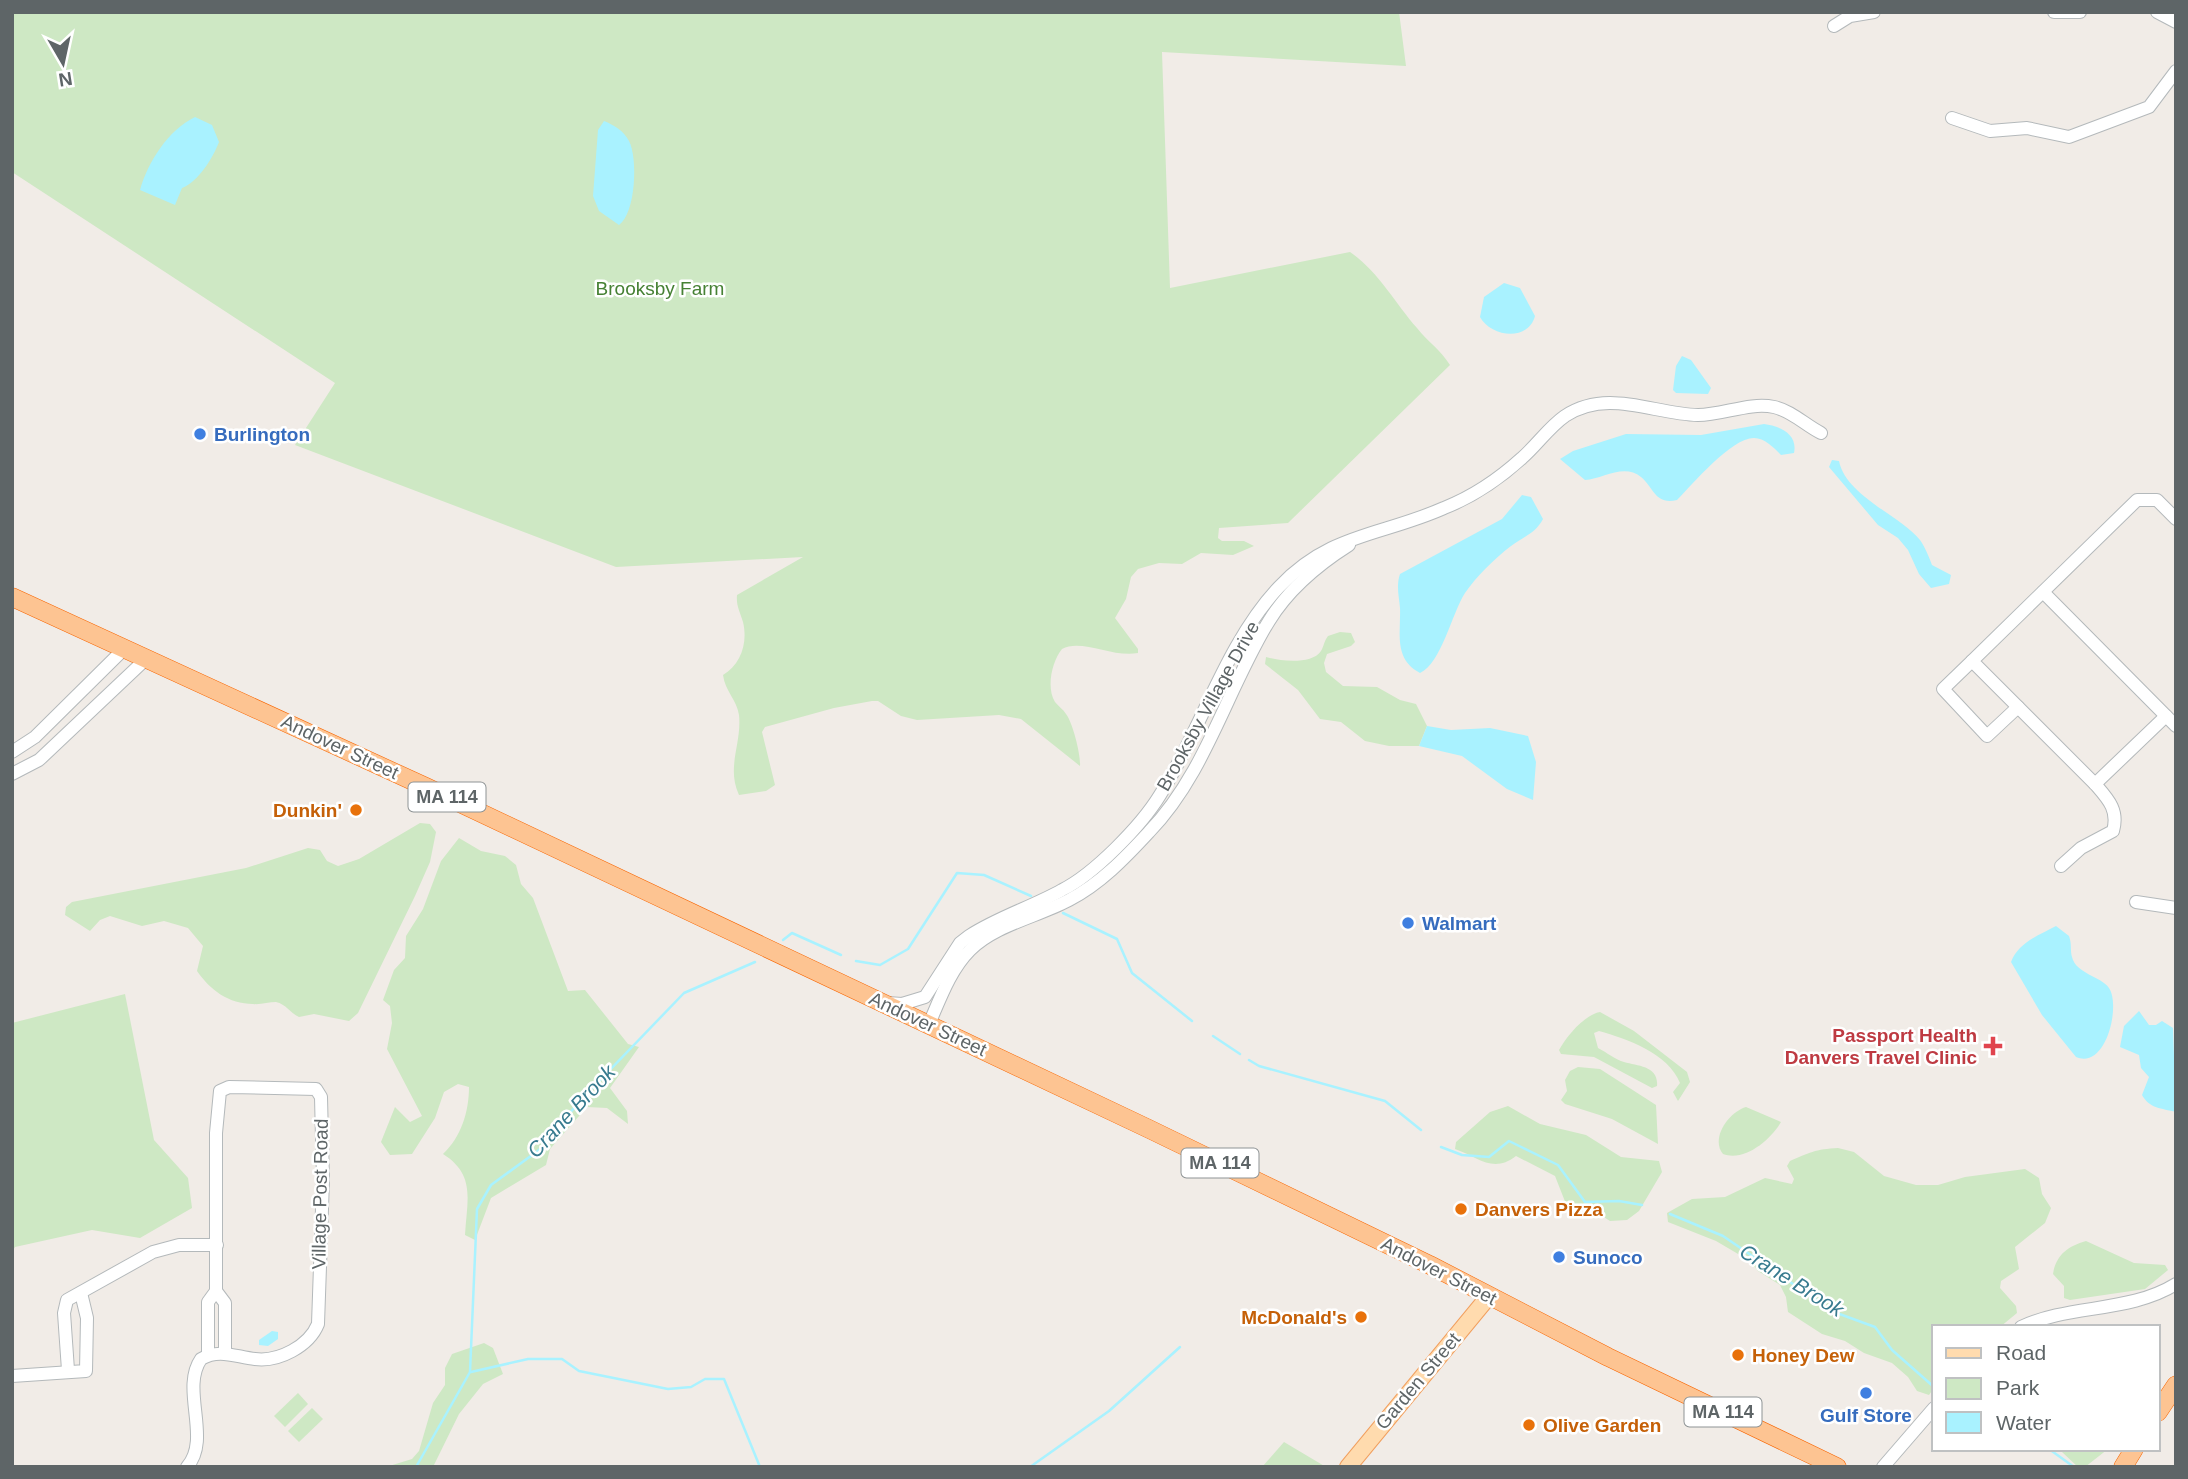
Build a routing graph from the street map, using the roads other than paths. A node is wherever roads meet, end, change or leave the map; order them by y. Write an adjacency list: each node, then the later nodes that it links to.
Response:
1 (1874, 12): 7 (street)
2 (2048, 12): 3 (street)
3 (2054, 12): 4 (street)
4 (2080, 12)
5 (2157, 12): 6 (street)
6 (2176, 22)
7 (1834, 26)
8 (2176, 71): 9 (street)
9 (1952, 118)
10 (1821, 433): 12 (street, Brooksby Village Drive)
11 (2176, 519): 13 (street)
12 (1374, 531): 27 (street, Brooksby Village Drive); 28 (street, Brooksby Village Drive)
13 (2043, 592): 17 (street); 19 (street)
14 (12, 597): 15 (highway, Andover Street / MA 114)
15 (125, 648): 16 (highway, Andover Street / MA 114); 21 (street)
16 (147, 657): 22 (street); 27 (highway, Andover Street / MA 114)
17 (1972, 661): 18 (street); 18 (street)
18 (2018, 707): 23 (street)
19 (2166, 716): 20 (street); 23 (street)
20 (2176, 726)
21 (12, 752)
22 (12, 774)
23 (2095, 784): 24 (street)
24 (2061, 866)
25 (2136, 902): 26 (street)
26 (2176, 908)
27 (883, 1003): 28 (highway, Andover Street / MA 114)
28 (929, 1024): 33 (highway, Andover Street / MA 114)
29 (217, 1245): 31 (street, Village Post Road); 32 (street); 35 (street, Village Post Road)
30 (2176, 1284): 34 (street)
31 (216, 1291): 35 (street, Village Post Road); 36 (street, Village Post Road)
32 (81, 1293): 37 (street); 37 (street)
33 (1489, 1296): 44 (main road, Garden Street); 45 (highway, Andover Street / MA 114)
34 (2027, 1325)
35 (225, 1353): 36 (street, Village Post Road)
36 (208, 1355): 43 (street, Village Post Road)
37 (68, 1370): 38 (street)
38 (12, 1376)
39 (2176, 1385): 40 (highway)
40 (2160, 1409)
41 (1932, 1410): 46 (street)
42 (2133, 1451): 47 (highway)
43 (187, 1467)
44 (1348, 1467)
45 (1838, 1467)
46 (1884, 1467)
47 (2123, 1467)

